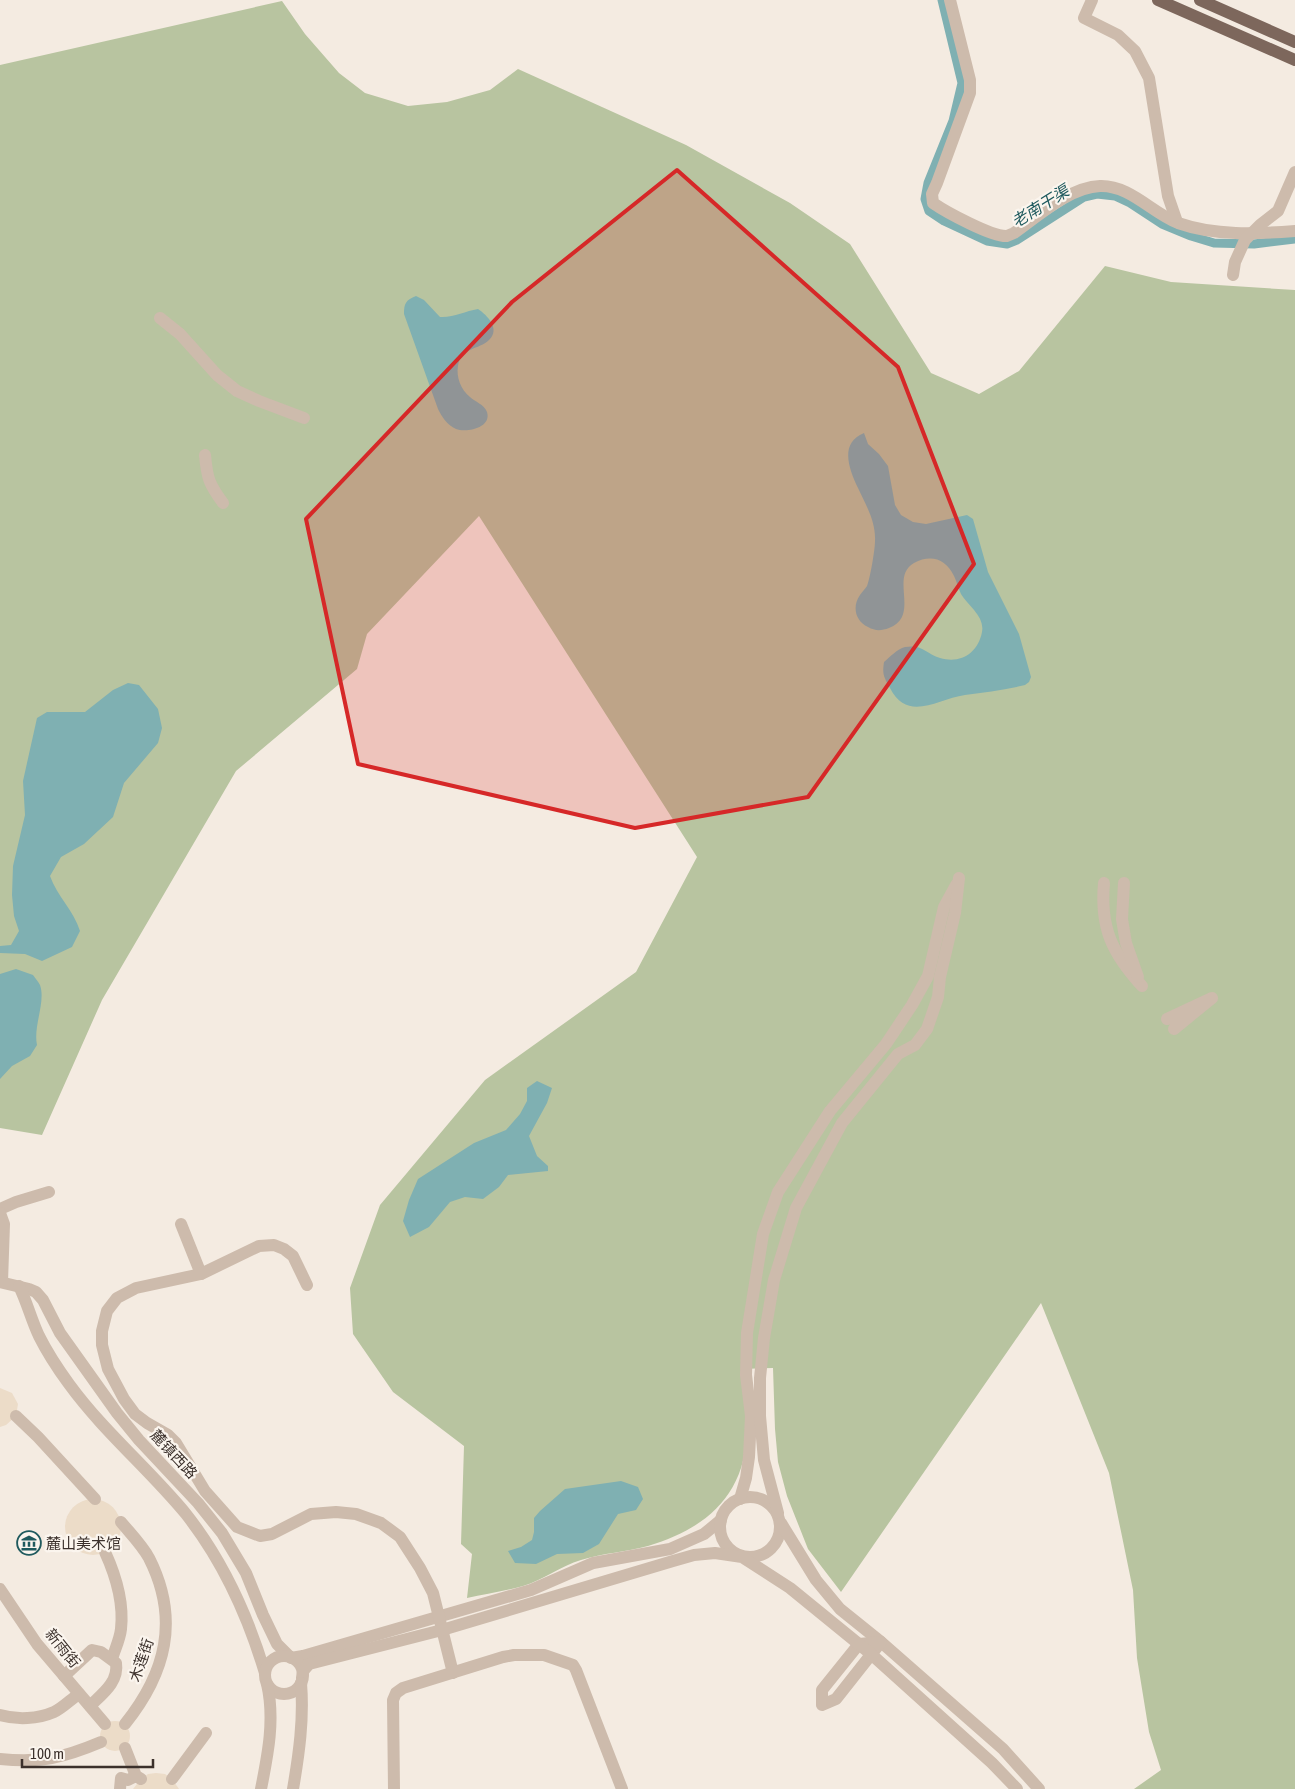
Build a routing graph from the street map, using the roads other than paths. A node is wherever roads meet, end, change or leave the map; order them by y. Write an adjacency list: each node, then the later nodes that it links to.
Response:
1 (950, 0): 8 (street)
2 (1092, 0): 8 (street)
3 (1158, 0): 6 (main road)
4 (1200, 0): 5 (main road)
5 (1295, 42)
6 (1295, 60)
7 (1295, 172): 10 (street)
8 (1177, 222): 10 (street)
9 (1295, 231): 10 (street)
10 (1249, 236): 11 (street)
11 (1233, 275)
12 (160, 318): 13 (street)
13 (304, 418)
14 (205, 455): 15 (street)
15 (223, 503)
16 (1104, 883): 17 (street)
17 (1124, 883)
18 (49, 1192): 19 (street)
19 (0, 1211): 22 (street)
20 (181, 1224): 21 (street)
21 (201, 1274): 23 (street); 38 (street)
22 (1, 1282): 24 (street, 麓镇西路)
23 (307, 1285)
24 (19, 1286): 42 (street, 麓镇西路); 46 (street)
25 (16, 1416): 27 (street)
26 (755, 1416): 26 (street); 28 (street); 29 (street)
27 (95, 1499)
28 (740, 1499): 29 (street); 30 (street)
29 (779, 1518): 34 (street); 39 (street)
30 (721, 1520): 33 (street); 34 (street)
31 (121, 1522): 52 (street, 木莲街)
32 (104, 1552): 43 (street)
33 (671, 1555): 34 (street); 36 (street); 37 (street)
34 (742, 1556): 40 (street)
35 (0, 1589): 45 (street, 新雨街)
36 (532, 1590): 37 (street); 38 (street)
37 (535, 1603): 38 (street)
38 (441, 1624): 42 (street); 44 (street); 47 (street)
39 (881, 1642): 40 (street); 41 (street); 64 (street)
40 (859, 1644): 41 (street); 41 (street)
41 (871, 1654): 63 (street)
42 (291, 1658): 46 (street); 47 (street)
43 (112, 1659): 45 (street); 49 (street)
44 (453, 1673): 61 (street); 62 (street)
45 (64, 1676): 48 (street, 新雨街)
46 (266, 1678): 47 (street); 59 (street)
47 (302, 1680): 60 (street)
48 (79, 1694): 49 (street, 新雨街); 50 (street)
49 (90, 1706): 51 (street, 新雨街)
50 (0, 1715)
51 (105, 1724)
52 (125, 1724)
53 (206, 1733): 57 (street)
54 (101, 1742): 56 (street)
55 (125, 1748): 58 (street)
56 (0, 1759)
57 (172, 1778)
58 (120, 1789)
59 (261, 1789)
60 (293, 1789)
61 (394, 1789)
62 (622, 1789)
63 (1017, 1789)
64 (1039, 1789)

